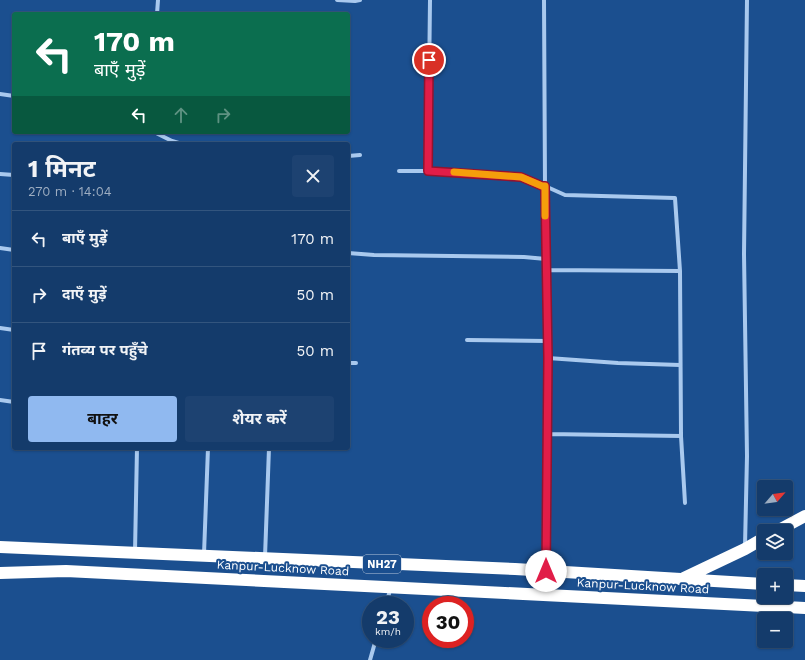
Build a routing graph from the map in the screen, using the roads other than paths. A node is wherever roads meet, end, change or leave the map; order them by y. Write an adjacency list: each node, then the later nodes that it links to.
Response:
1 (158, 0): 7 (street)
2 (337, 0): 3 (street)
3 (360, 0)
4 (430, 0): 15 (street)
5 (544, 0): 18 (street)
6 (747, 0): 45 (street)
7 (157, 12)
8 (0, 94): 9 (street)
9 (12, 96)
10 (158, 134): 11 (street)
11 (175, 142)
12 (360, 155): 13 (street)
13 (350, 156)
14 (399, 170): 15 (street)
15 (428, 171): 18 (street)
16 (0, 174): 17 (street)
17 (12, 175)
18 (545, 186): 22 (street); 24 (street)
19 (0, 248): 20 (street)
20 (12, 250)
21 (350, 253): 22 (street)
22 (546, 259): 23 (street)
23 (546, 270): 24 (street); 28 (street)
24 (680, 272): 32 (street)
25 (0, 328): 26 (street)
26 (12, 330)
27 (467, 340): 28 (street)
28 (548, 341): 29 (street)
29 (548, 358): 32 (street); 35 (street)
30 (350, 363): 31 (street)
31 (356, 363)
32 (680, 365): 36 (street)
33 (0, 400): 34 (street)
34 (12, 402)
35 (547, 434): 36 (street); 49 (street)
36 (681, 436): 40 (street)
37 (137, 450): 46 (street)
38 (208, 450): 47 (street)
39 (269, 450): 48 (street)
40 (685, 502)
41 (805, 516): 42 (highway)
42 (790, 524)
43 (757, 542): 45 (highway)
44 (0, 547): 46 (highway, Kanpur-Lucknow Road / NH27)
45 (745, 549): 51 (highway)
46 (135, 553): 47 (highway, Kanpur-Lucknow Road / NH27)
47 (204, 556): 48 (highway, Kanpur-Lucknow Road / NH27)
48 (264, 559): 49 (highway, Kanpur-Lucknow Road / NH27)
49 (546, 571): 51 (highway, Kanpur-Lucknow Road / NH27); 56 (street)
50 (0, 573): 55 (highway, Kanpur-Lucknow Road / NH27)
51 (683, 579): 52 (highway, Kanpur-Lucknow Road / NH27)
52 (757, 584)
53 (793, 585): 54 (highway)
54 (805, 586)
55 (391, 587): 56 (highway, Kanpur-Lucknow Road / NH27); 57 (street)
56 (546, 595): 58 (highway, Kanpur-Lucknow Road / NH27)
57 (388, 596)
58 (805, 608)
59 (373, 648): 60 (street)
60 (370, 660)

